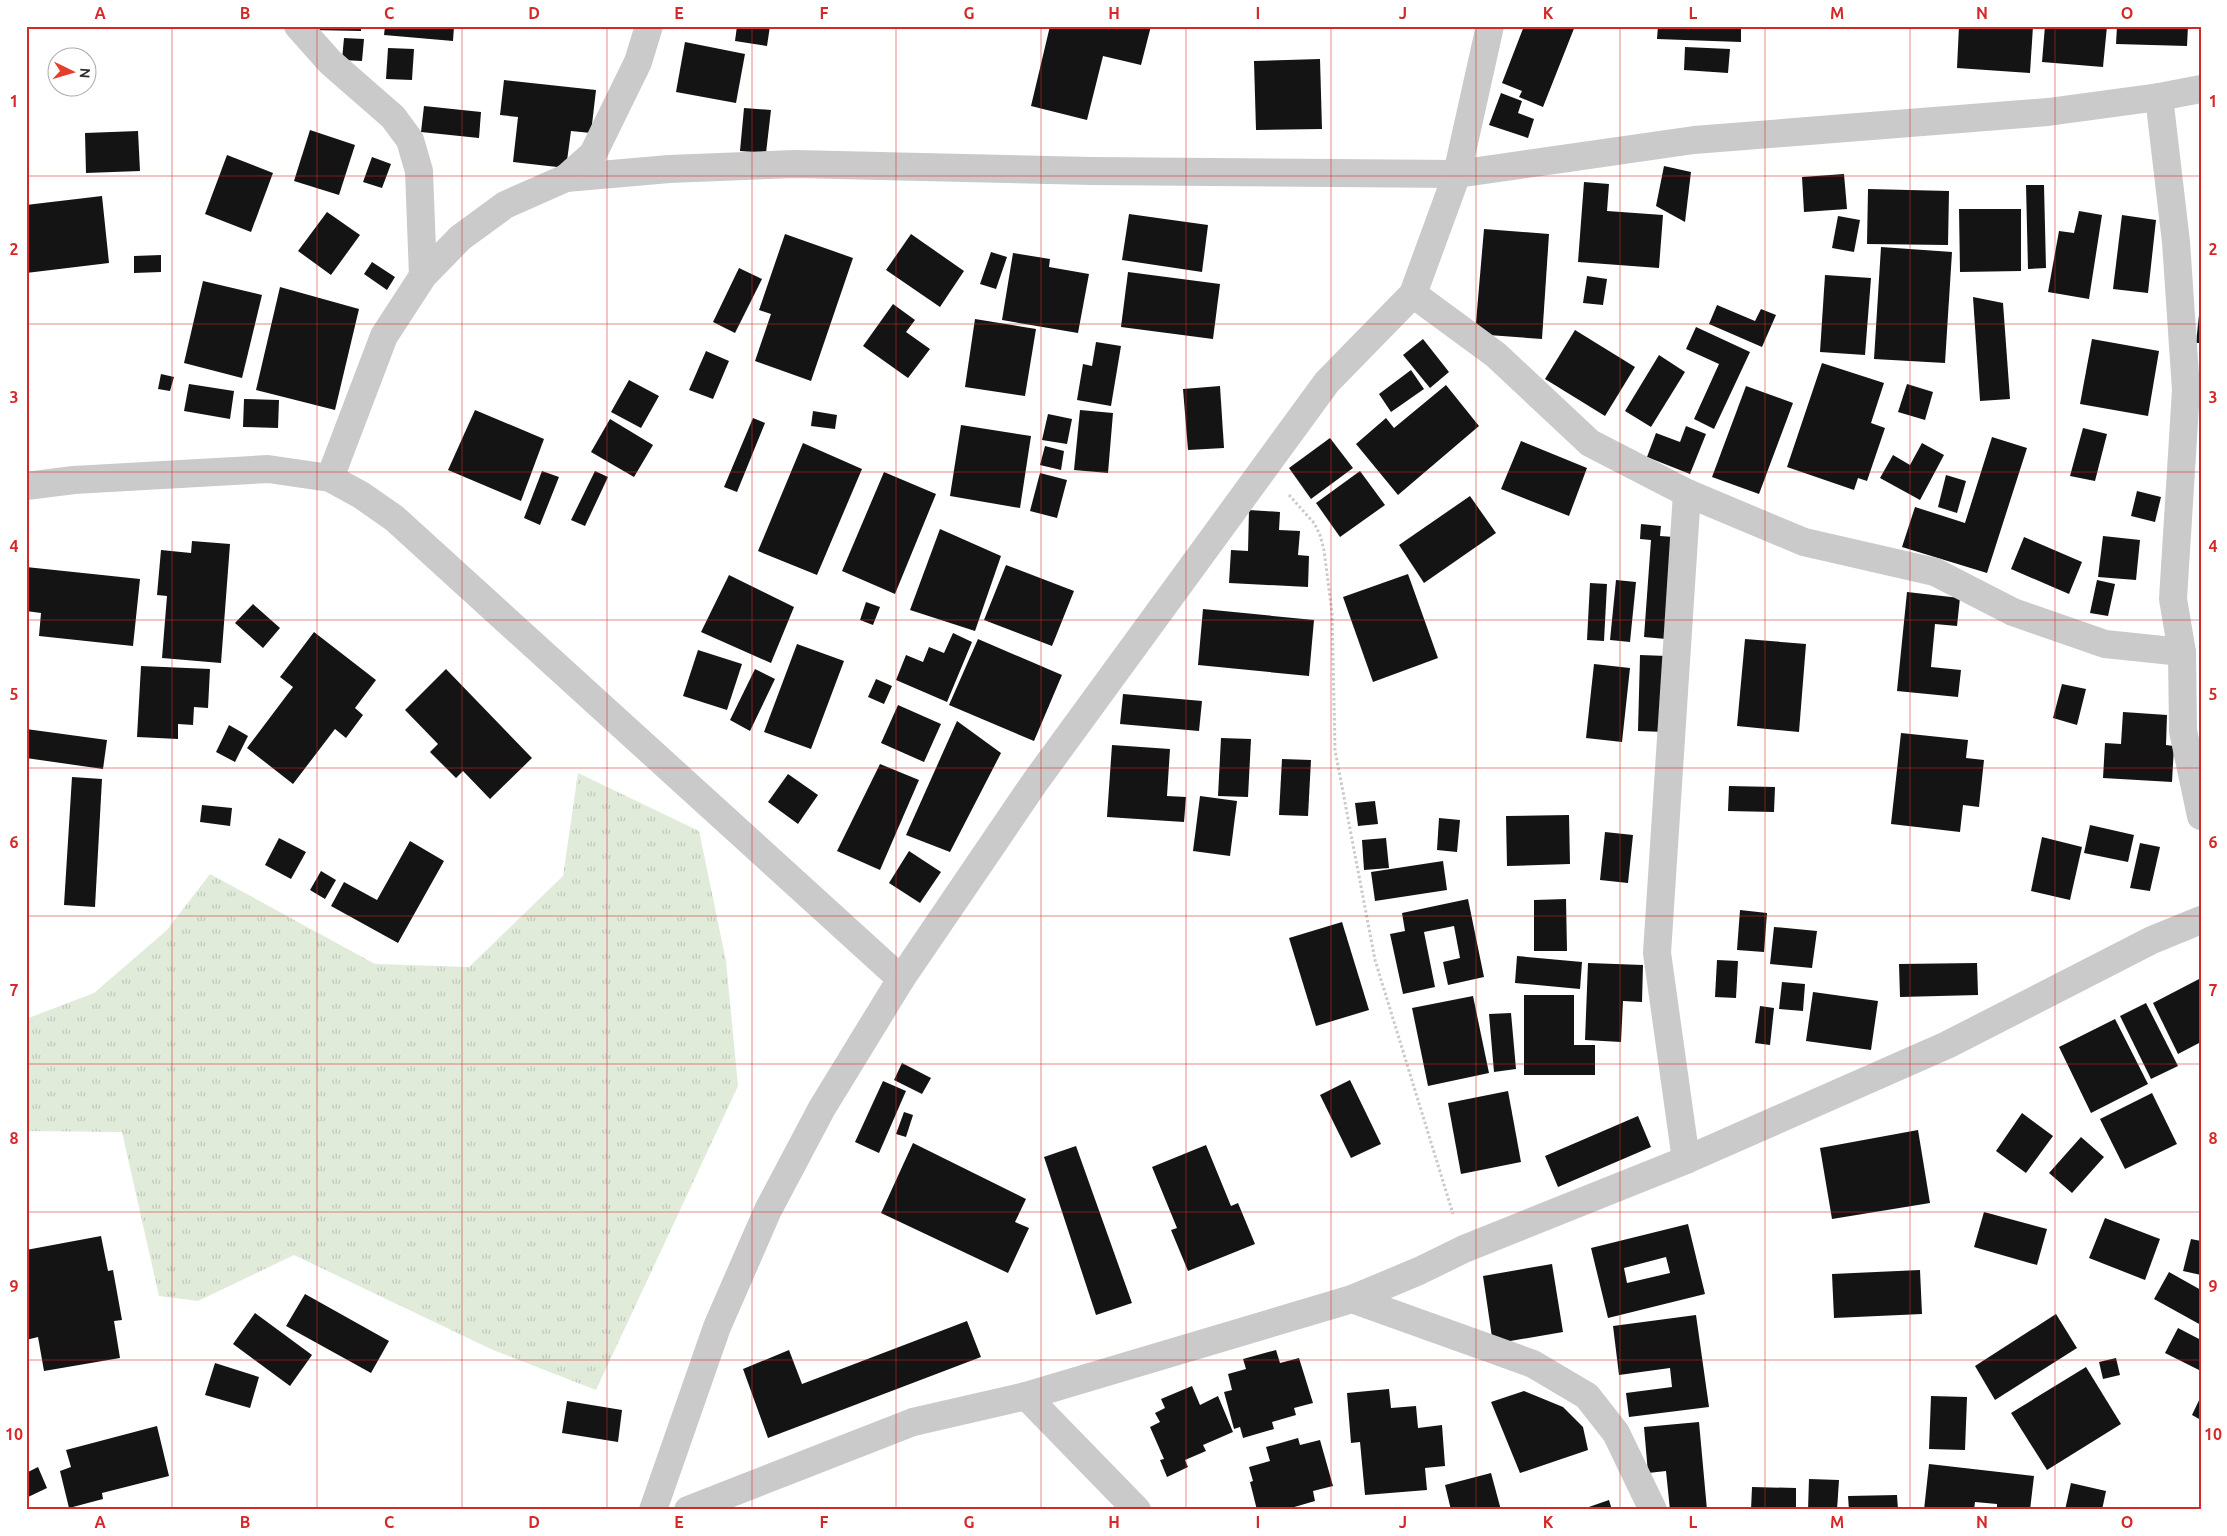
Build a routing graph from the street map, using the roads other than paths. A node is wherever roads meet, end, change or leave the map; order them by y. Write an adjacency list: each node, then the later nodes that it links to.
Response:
1 (298, 26): 8 (street)
2 (649, 26): 7 (street)
3 (1490, 26): 6 (street)
4 (2201, 89): 5 (street)
5 (2159, 97): 6 (street); 13 (street)
6 (1457, 174): 7 (street); 9 (street)
7 (566, 178): 8 (street)
8 (422, 276): 10 (street)
9 (1413, 294): 12 (street); 16 (street)
10 (330, 478): 11 (street); 16 (street)
11 (26, 486)
12 (1687, 493): 13 (street); 17 (street)
13 (2182, 652): 14 (street)
14 (2201, 816)
15 (2201, 920): 17 (street)
16 (901, 979): 20 (street)
17 (1686, 1160): 18 (street)
18 (1352, 1299): 19 (street); 23 (street)
19 (1026, 1396): 21 (street); 22 (street)
20 (652, 1510)
21 (688, 1510)
22 (1137, 1510)
23 (1653, 1510)

